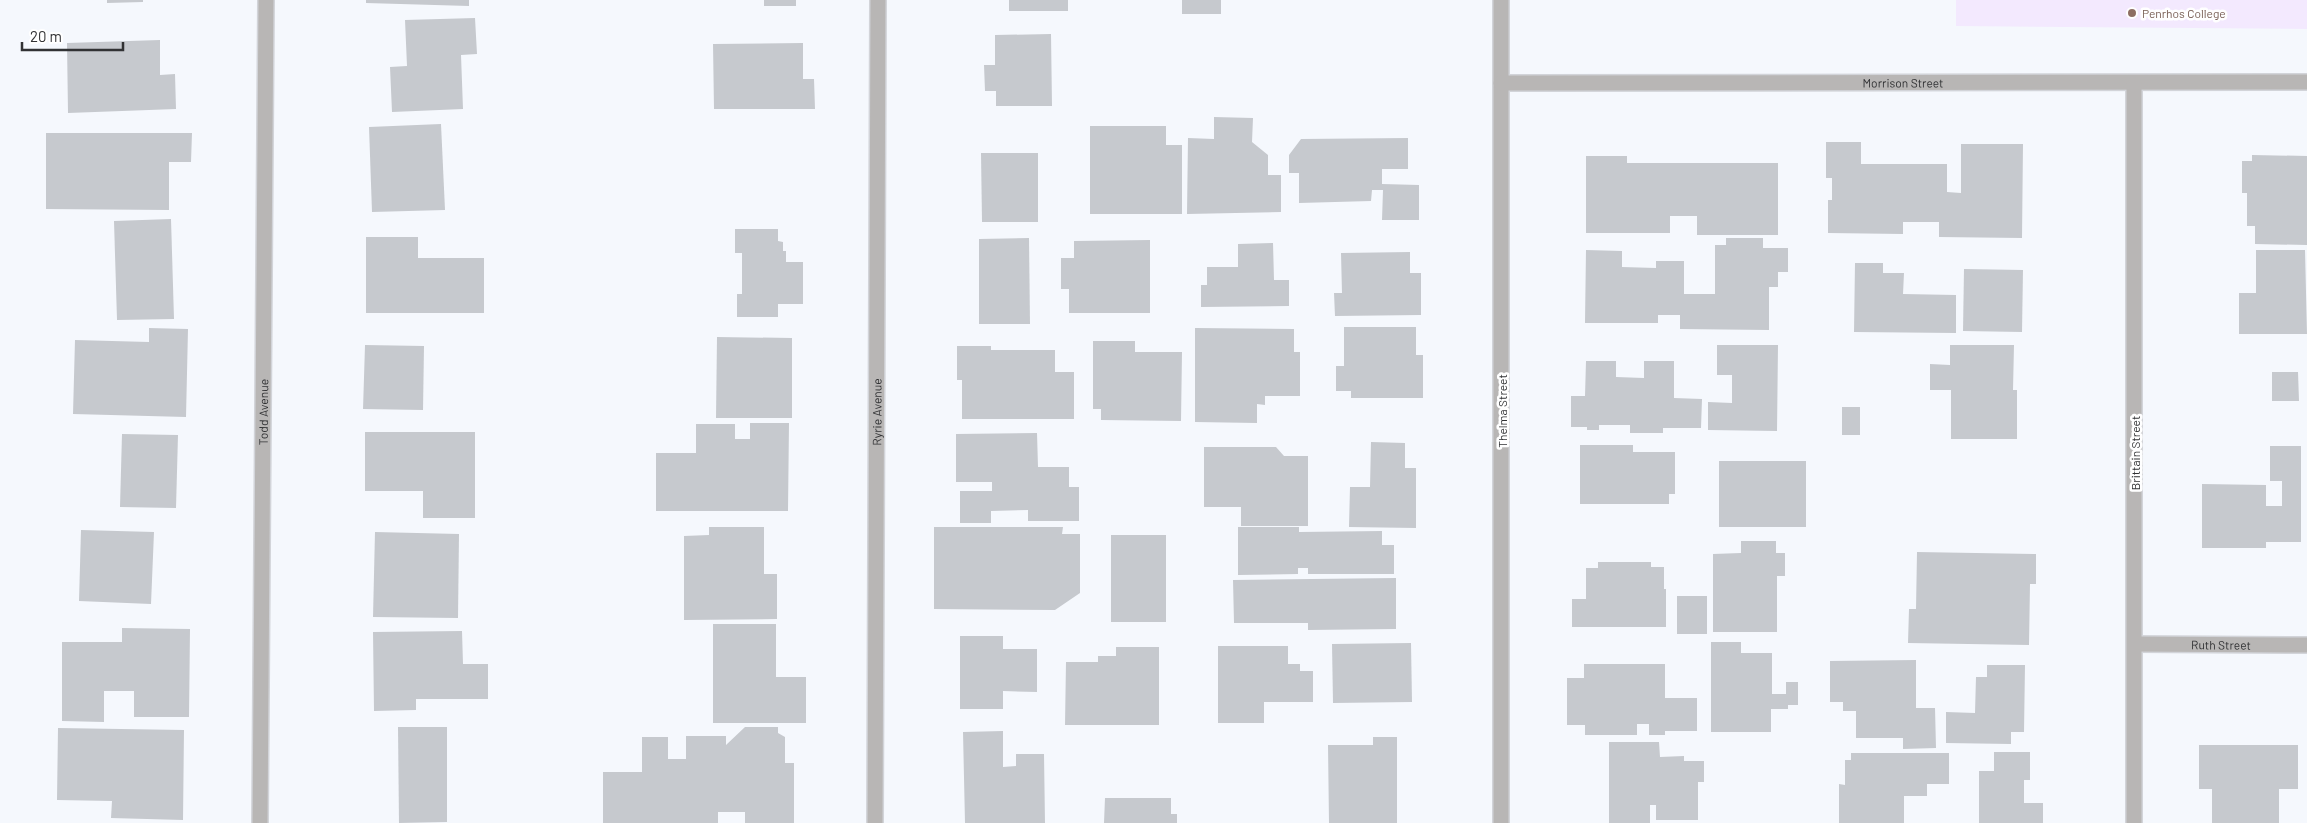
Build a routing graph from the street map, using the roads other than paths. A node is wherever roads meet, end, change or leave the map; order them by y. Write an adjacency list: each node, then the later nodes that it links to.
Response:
1 (266, 0): 9 (street, Todd Avenue)
2 (878, 0): 10 (street, Ryrie Avenue)
3 (1501, 0): 5 (street, Thelma Street)
4 (2307, 82): 6 (street, Morrison Street)
5 (1501, 83): 6 (street, Morrison Street); 11 (street, Thelma Street)
6 (2134, 84): 7 (street, Brittain Street)
7 (2135, 644): 8 (street, Ruth Street); 12 (street, Brittain Street)
8 (2307, 645)
9 (260, 823)
10 (875, 823)
11 (1502, 823)
12 (2134, 823)

